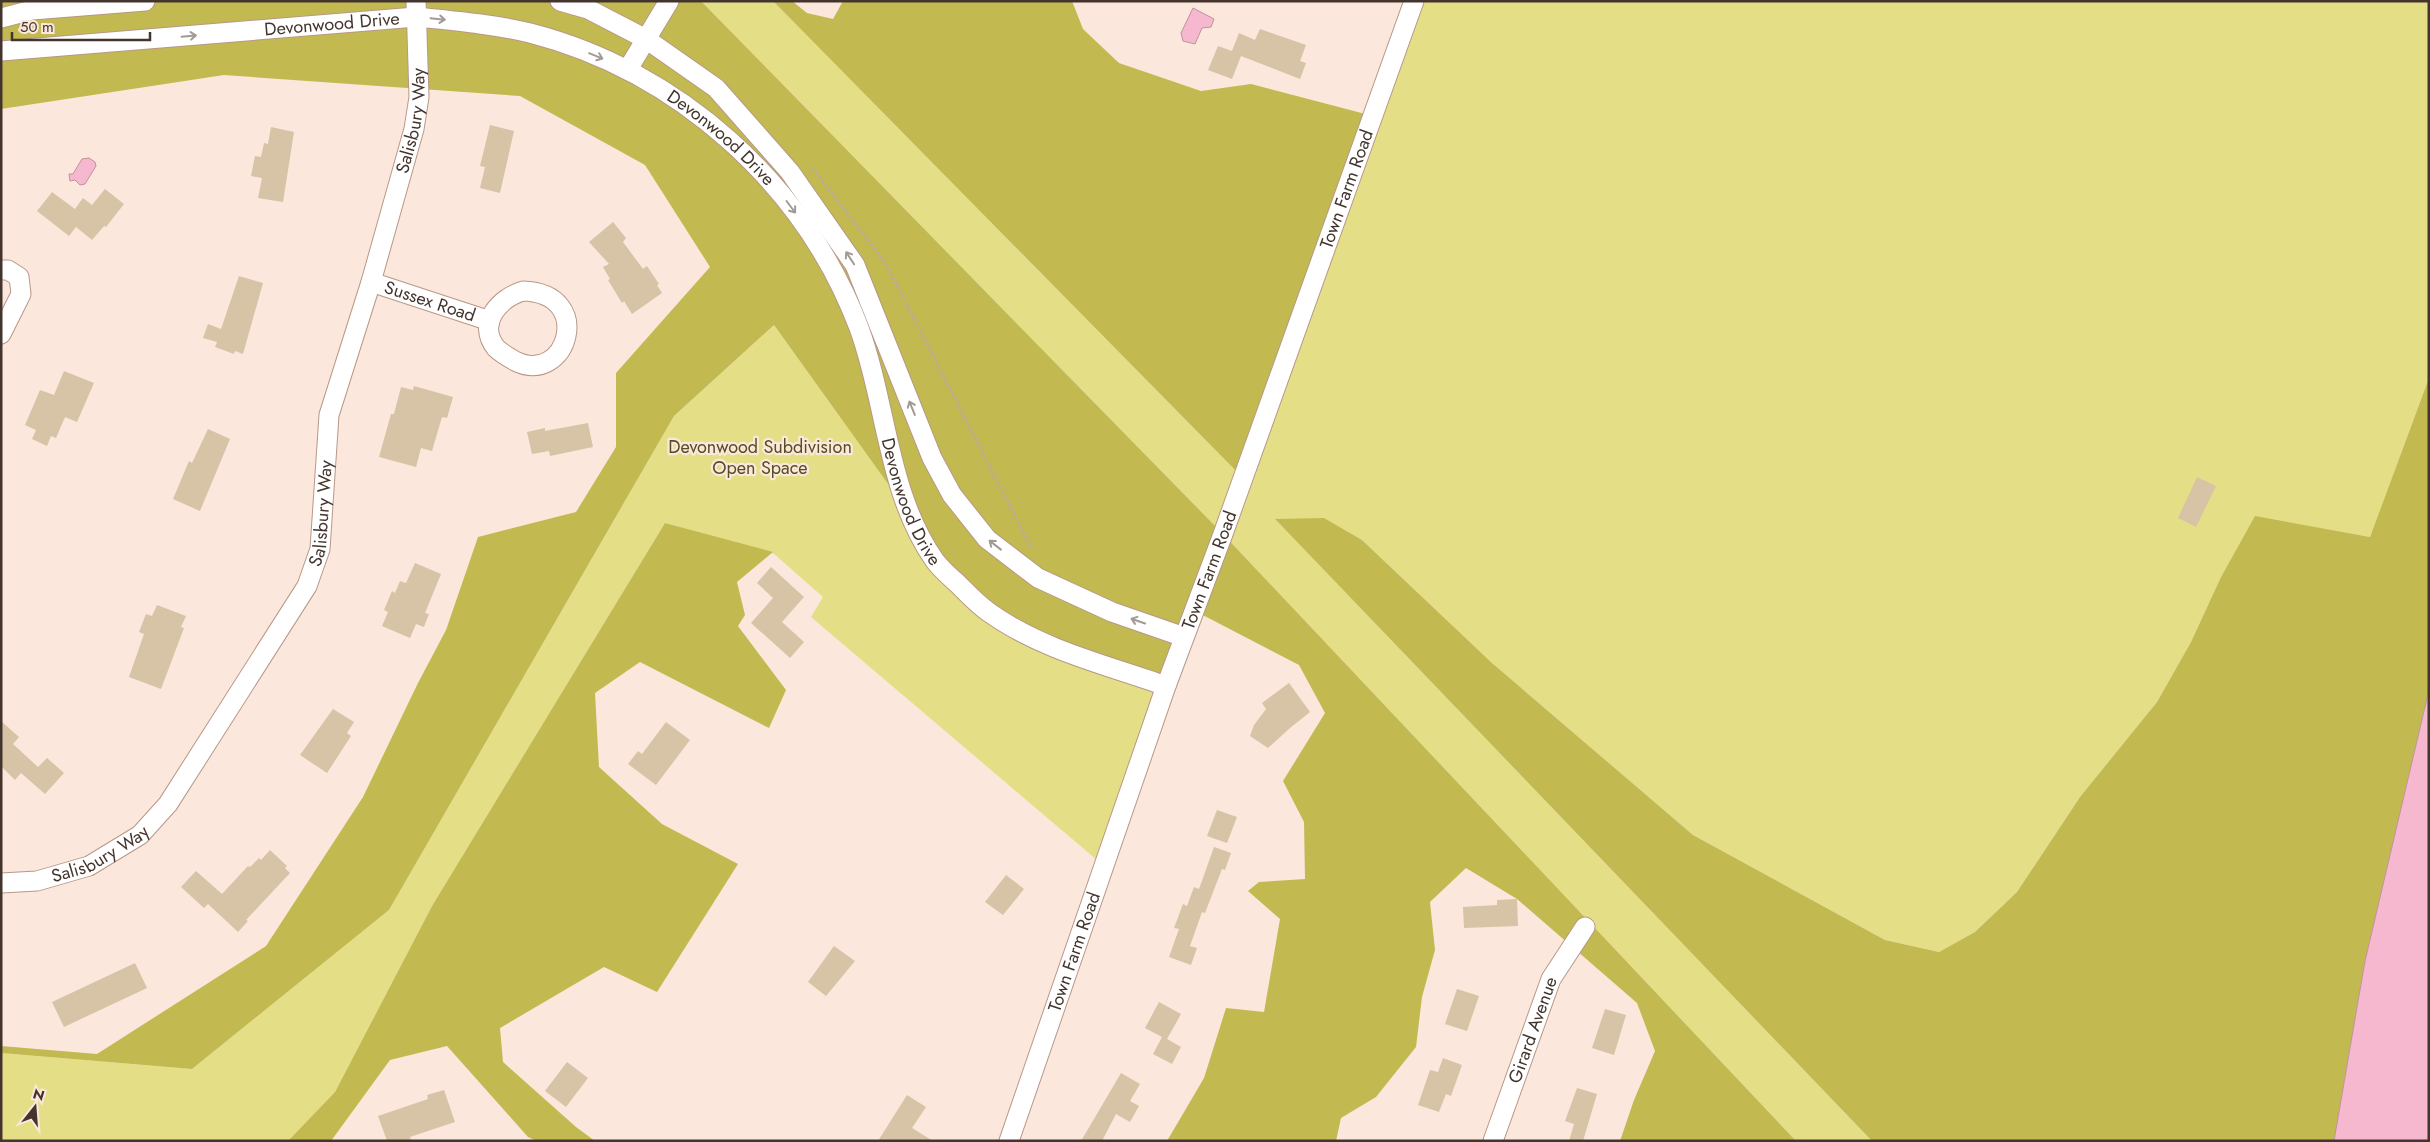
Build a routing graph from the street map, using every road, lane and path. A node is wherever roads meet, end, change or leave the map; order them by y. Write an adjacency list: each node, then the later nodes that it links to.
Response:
1 (145, 1): 6 (street)
2 (560, 1): 7 (street, Devonwood Drive)
3 (669, 1): 7 (street)
4 (1414, 1): 16 (street, Town Farm Road)
5 (416, 9): 8 (street, Devonwood Drive, one-way to 5); 9 (street, Devonwood Drive, one-way to 9); 12 (street, Salisbury Way)
6 (1, 18)
7 (646, 39): 9 (street); 16 (street, Devonwood Drive, one-way to 7)
8 (1, 51)
9 (628, 69): 17 (street, Devonwood Drive, one-way to 17)
10 (805, 164): 15 (path)
11 (1, 270): 14 (street)
12 (371, 282): 13 (street, Sussex Road); 18 (street, Salisbury Way)
13 (490, 321): 13 (street, Sussex Road)
14 (1, 334)
15 (1034, 552)
16 (1184, 637): 17 (street, Town Farm Road)
17 (1166, 686): 20 (street, Town Farm Road)
18 (1, 883)
19 (1585, 927): 21 (street, Girard Avenue)
20 (1009, 1141)
21 (1493, 1141)

